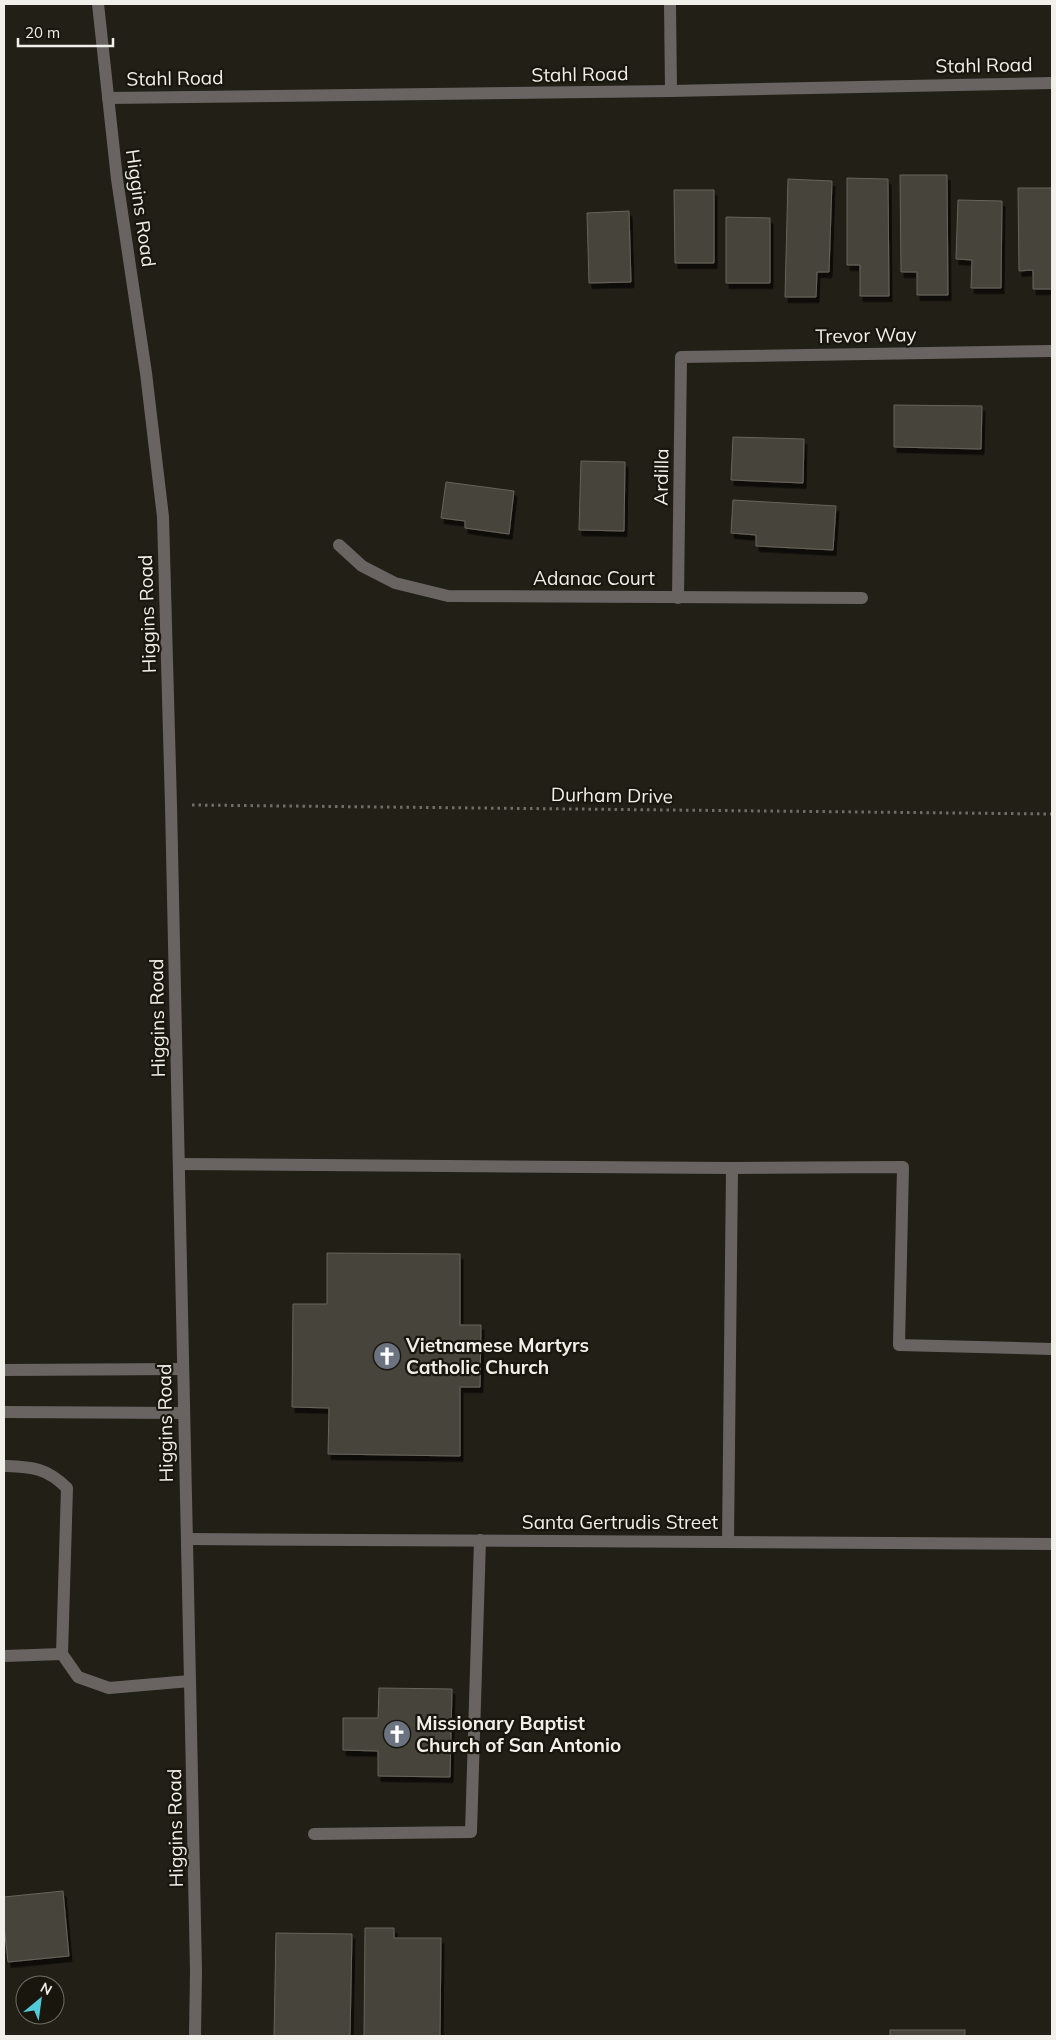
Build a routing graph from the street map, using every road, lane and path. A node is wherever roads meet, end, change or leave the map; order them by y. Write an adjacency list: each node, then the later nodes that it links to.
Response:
1 (98, 4): 5 (street, Higgins Road)
2 (670, 4): 4 (street)
3 (1052, 82): 4 (street, Stahl Road)
4 (671, 91): 5 (street, Stahl Road)
5 (108, 98): 11 (street, Higgins Road)
6 (1052, 351): 7 (street, Trevor Way)
7 (681, 357): 9 (street, Ardilla)
8 (339, 545): 9 (street, Adanac Court)
9 (678, 598): 10 (street, Adanac Court)
10 (862, 598)
11 (172, 804): 12 (path, Durham Drive); 13 (street, Higgins Road)
12 (1052, 814)
13 (179, 1164): 14 (street); 16 (street, Higgins Road)
14 (732, 1168): 15 (street); 23 (street)
15 (1052, 1349)
16 (183, 1369): 17 (street); 19 (street, Higgins Road)
17 (4, 1370)
18 (4, 1412): 19 (street)
19 (184, 1413): 21 (street, Higgins Road)
20 (4, 1466): 25 (street)
21 (187, 1539): 22 (street, Santa Gertrudis Street); 27 (street, Higgins Road)
22 (480, 1540): 23 (street, Santa Gertrudis Street); 28 (street)
23 (728, 1542): 24 (street, Santa Gertrudis Street)
24 (1052, 1544)
25 (62, 1654): 26 (street); 27 (street)
26 (4, 1656)
27 (190, 1682): 29 (street, Higgins Road)
28 (314, 1834)
29 (195, 2036)

